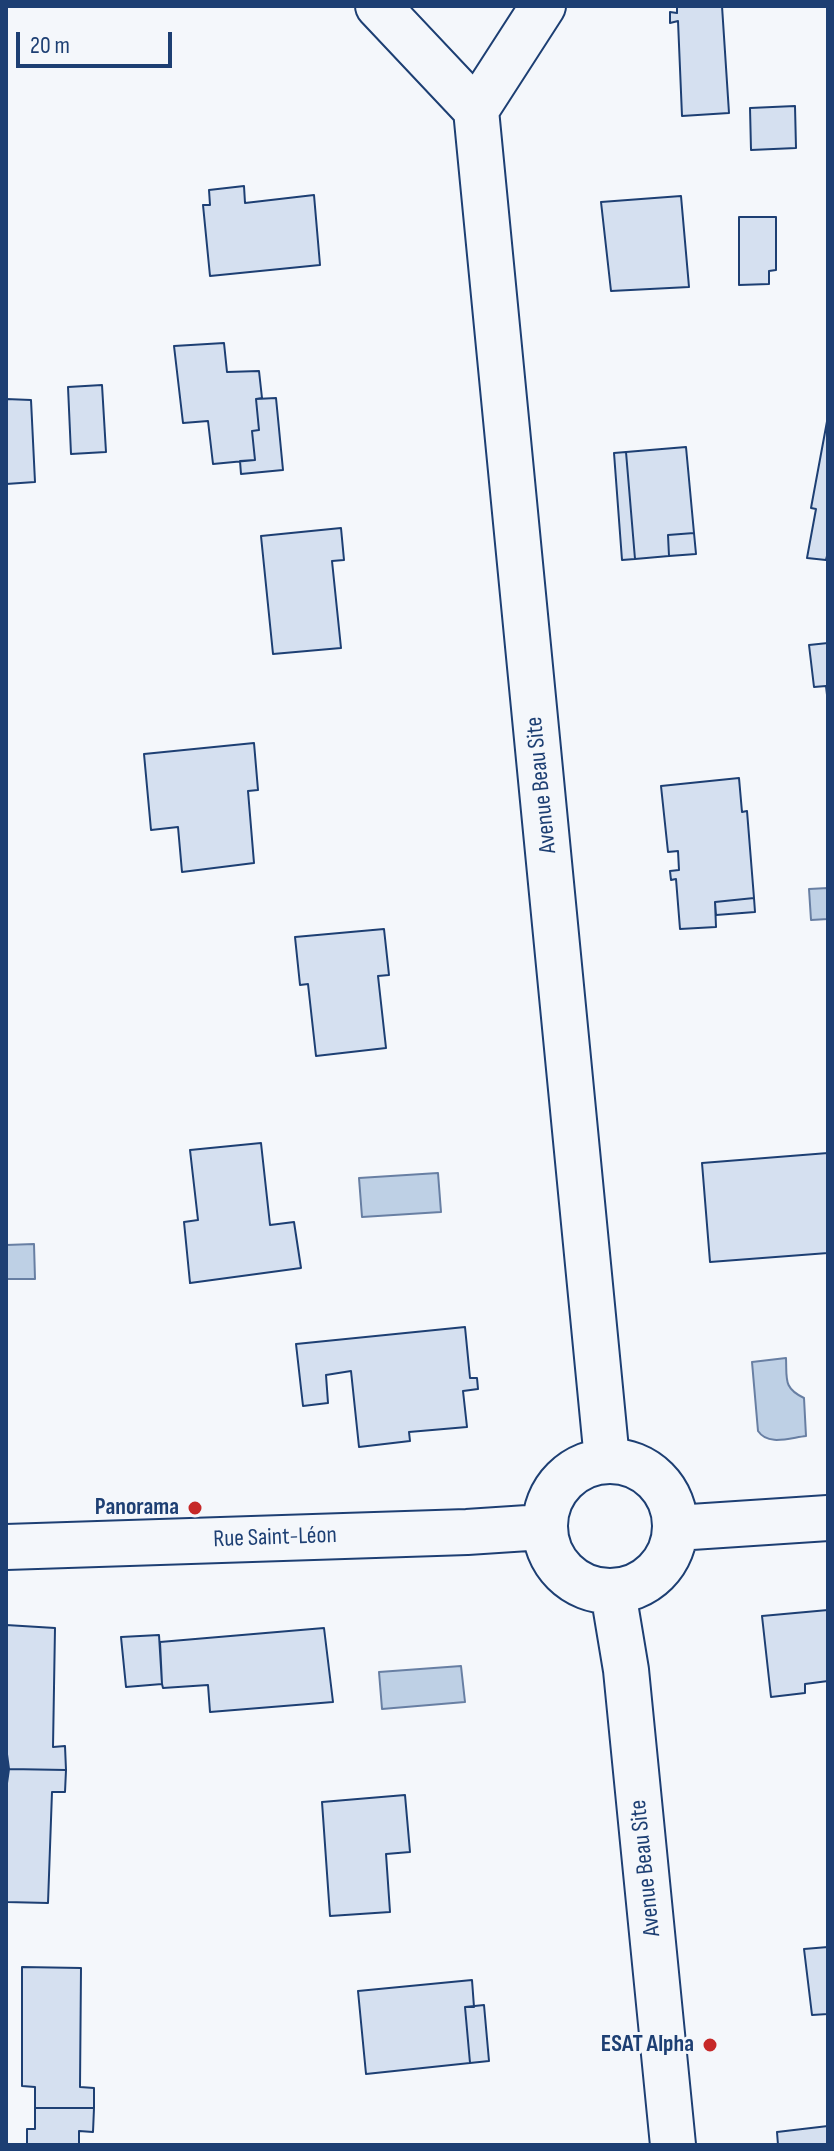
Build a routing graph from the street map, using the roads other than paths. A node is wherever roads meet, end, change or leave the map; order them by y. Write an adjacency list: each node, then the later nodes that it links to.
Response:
1 (378, 6): 3 (street)
2 (543, 6): 3 (street)
3 (476, 110): 4 (street, Avenue Beau Site)
4 (607, 1460): 6 (street); 7 (street)
5 (828, 1518): 7 (street)
6 (543, 1527): 8 (street, Rue Saint-Léon); 9 (street)
7 (676, 1528): 9 (street)
8 (6, 1547)
9 (613, 1592): 10 (street, Avenue Beau Site)
10 (673, 2145)

